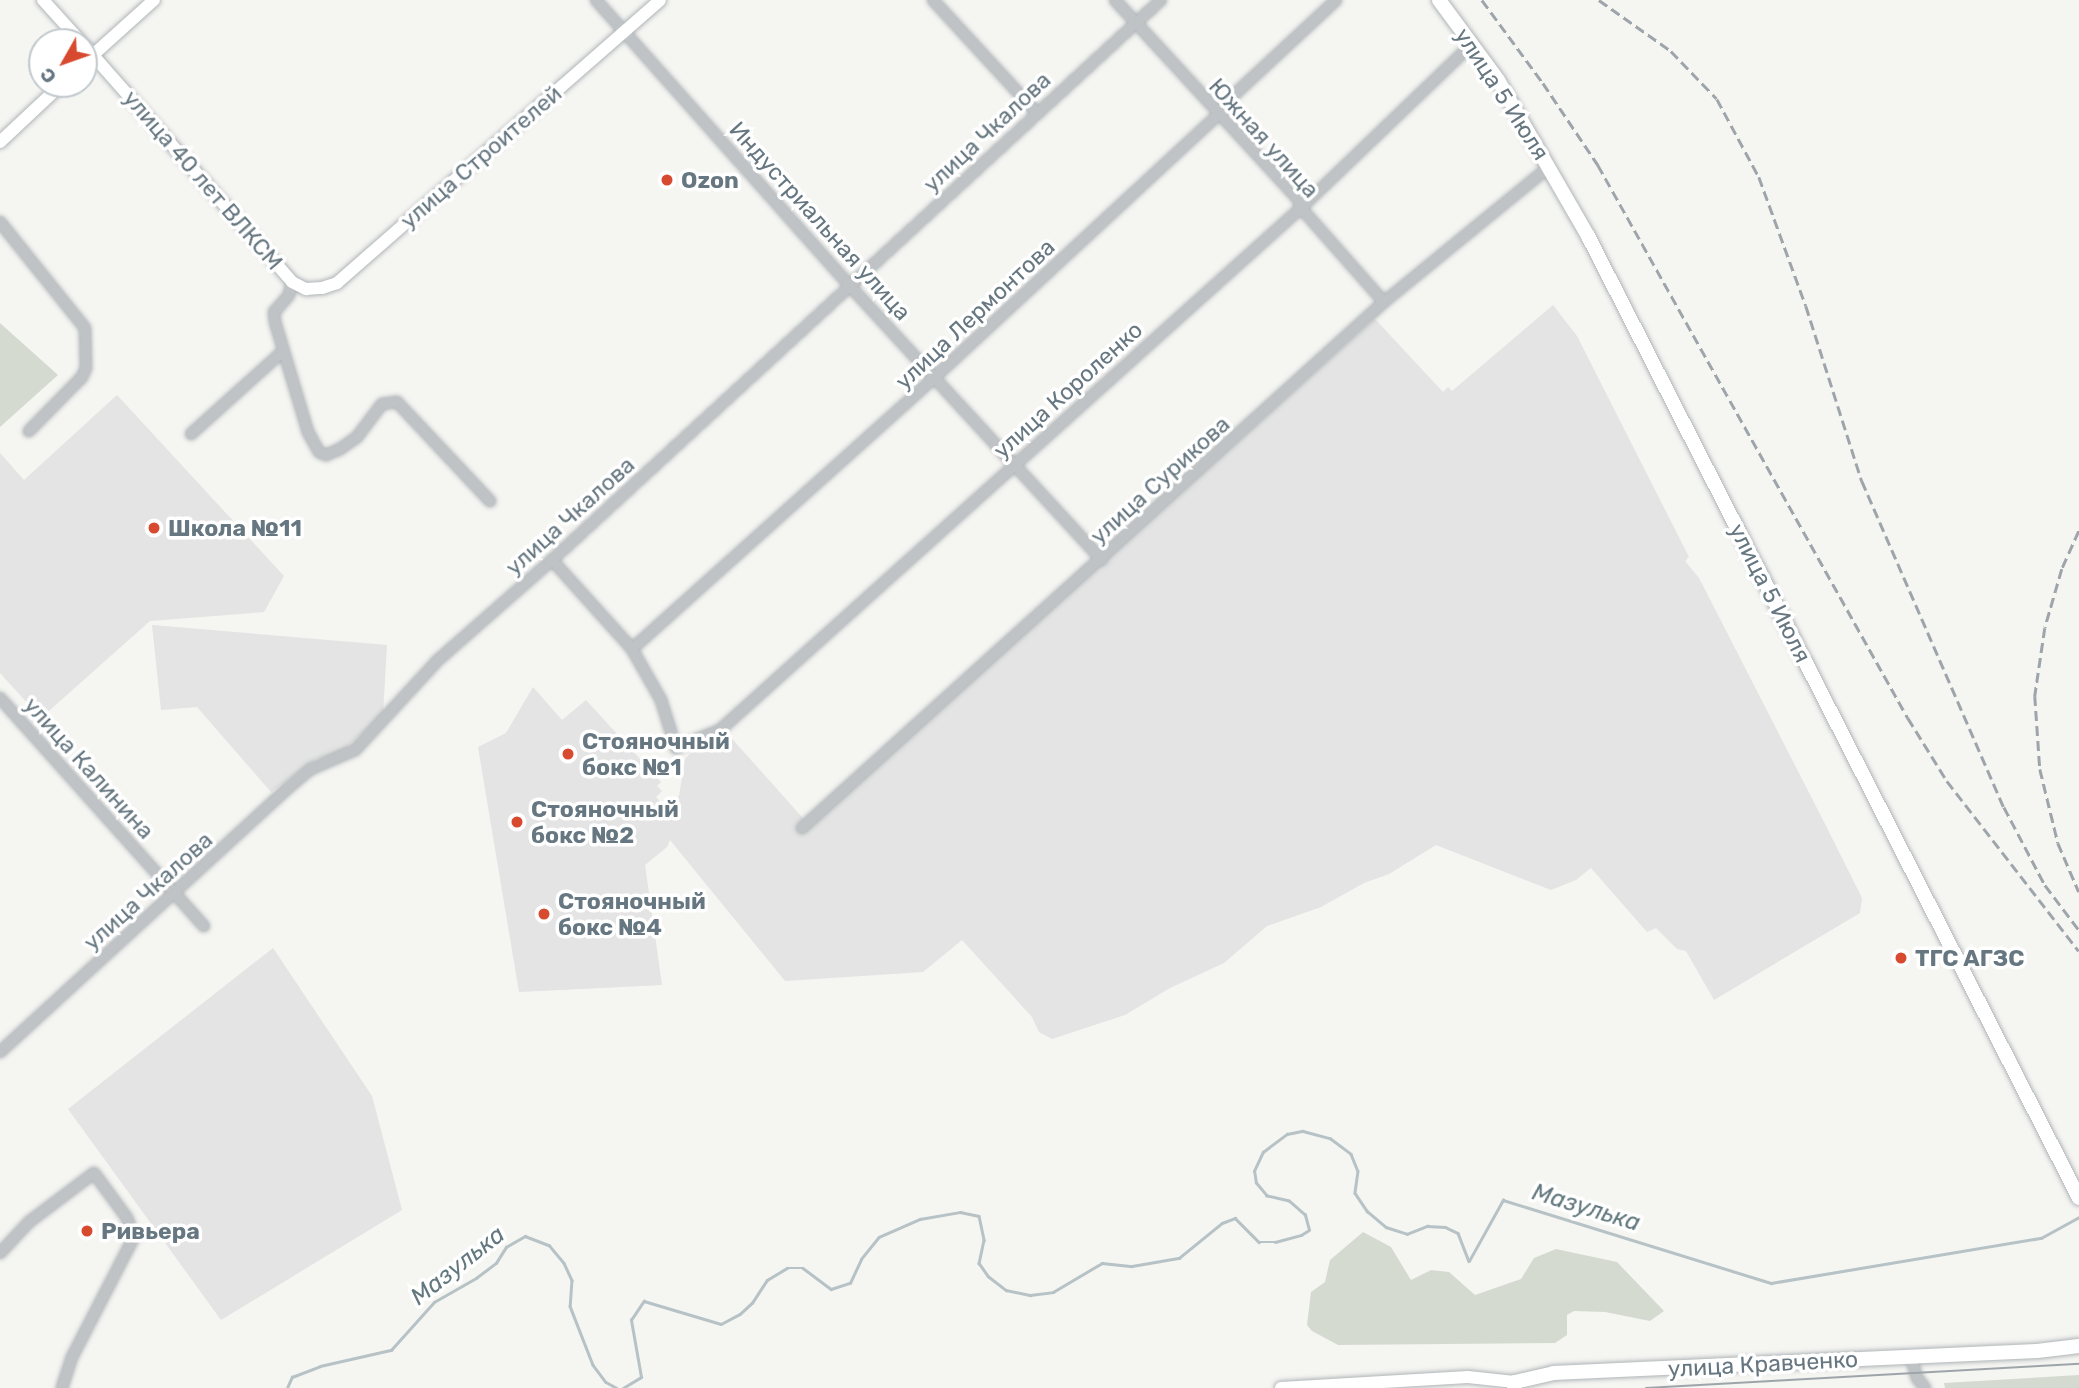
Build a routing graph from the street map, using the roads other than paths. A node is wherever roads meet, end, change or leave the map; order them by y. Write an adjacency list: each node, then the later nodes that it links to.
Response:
1 (43, 0): 11 (main road, улица 40 лет ВЛКСМ)
2 (154, 0): 13 (main road)
3 (596, 0): 12 (street, Индустриальная улица)
4 (660, 0): 12 (main road, улица Строителей)
5 (933, 0): 17 (street)
6 (1115, 0): 10 (street, Южная улица)
7 (1161, 0): 10 (street, улица Чкалова)
8 (1336, 0): 18 (street, улица Лермонтова)
9 (1439, 0): 14 (highway, улица 5 Июля)
10 (1136, 23): 17 (street, улица Чкалова); 18 (street, Южная улица)
11 (66, 28)
12 (624, 32): 23 (main road, улица Строителей); 24 (street, Индустриальная улица)
13 (98, 41)
14 (1473, 43): 20 (highway, улица 5 Июля); 21 (street, улица Короленко)
15 (98, 66): 23 (main road, улица 40 лет ВЛКСМ)
16 (47, 98): 19 (main road)
17 (1036, 112): 24 (street, улица Чкалова)
18 (1218, 115): 21 (street, Южная улица); 27 (street, улица Лермонтова)
19 (0, 142)
20 (1549, 167): 25 (street, улица Сурикова); 40 (highway, улица 5 Июля)
21 (1301, 208): 25 (street, Южная улица); 30 (street, улица Короленко)
22 (0, 222): 28 (street)
23 (292, 282): 26 (street, улица 40 лет ВЛКСМ)
24 (850, 286): 27 (street, Индустриальная улица); 32 (street, улица Чкалова)
25 (1384, 302): 33 (street, улица Сурикова)
26 (282, 352): 29 (street); 31 (street, улица 40 лет ВЛКСМ)
27 (936, 376): 30 (street, Индустриальная улица); 34 (street, улица Лермонтова)
28 (29, 431)
29 (191, 434)
30 (1014, 464): 33 (street, Индустриальная улица); 34 (street, улица Короленко)
31 (490, 501)
32 (552, 560): 34 (street); 37 (street, улица Чкалова)
33 (1102, 560): 36 (street, улица Сурикова)
34 (632, 649)
35 (0, 698): 37 (street, улица Калинина)
36 (803, 828)
37 (176, 894): 38 (street, улица Калинина); 39 (street, улица Чкалова)
38 (204, 926)
39 (0, 1052)
40 (2079, 1198)
41 (0, 1253): 45 (street)
42 (2079, 1346): 43 (highway, улица Кравченко)
43 (1911, 1357): 44 (highway, улица Кравченко); 47 (street)
44 (1514, 1385): 46 (main road, улица Кравченко)
45 (62, 1388)
46 (1281, 1388)
47 (1925, 1388)

